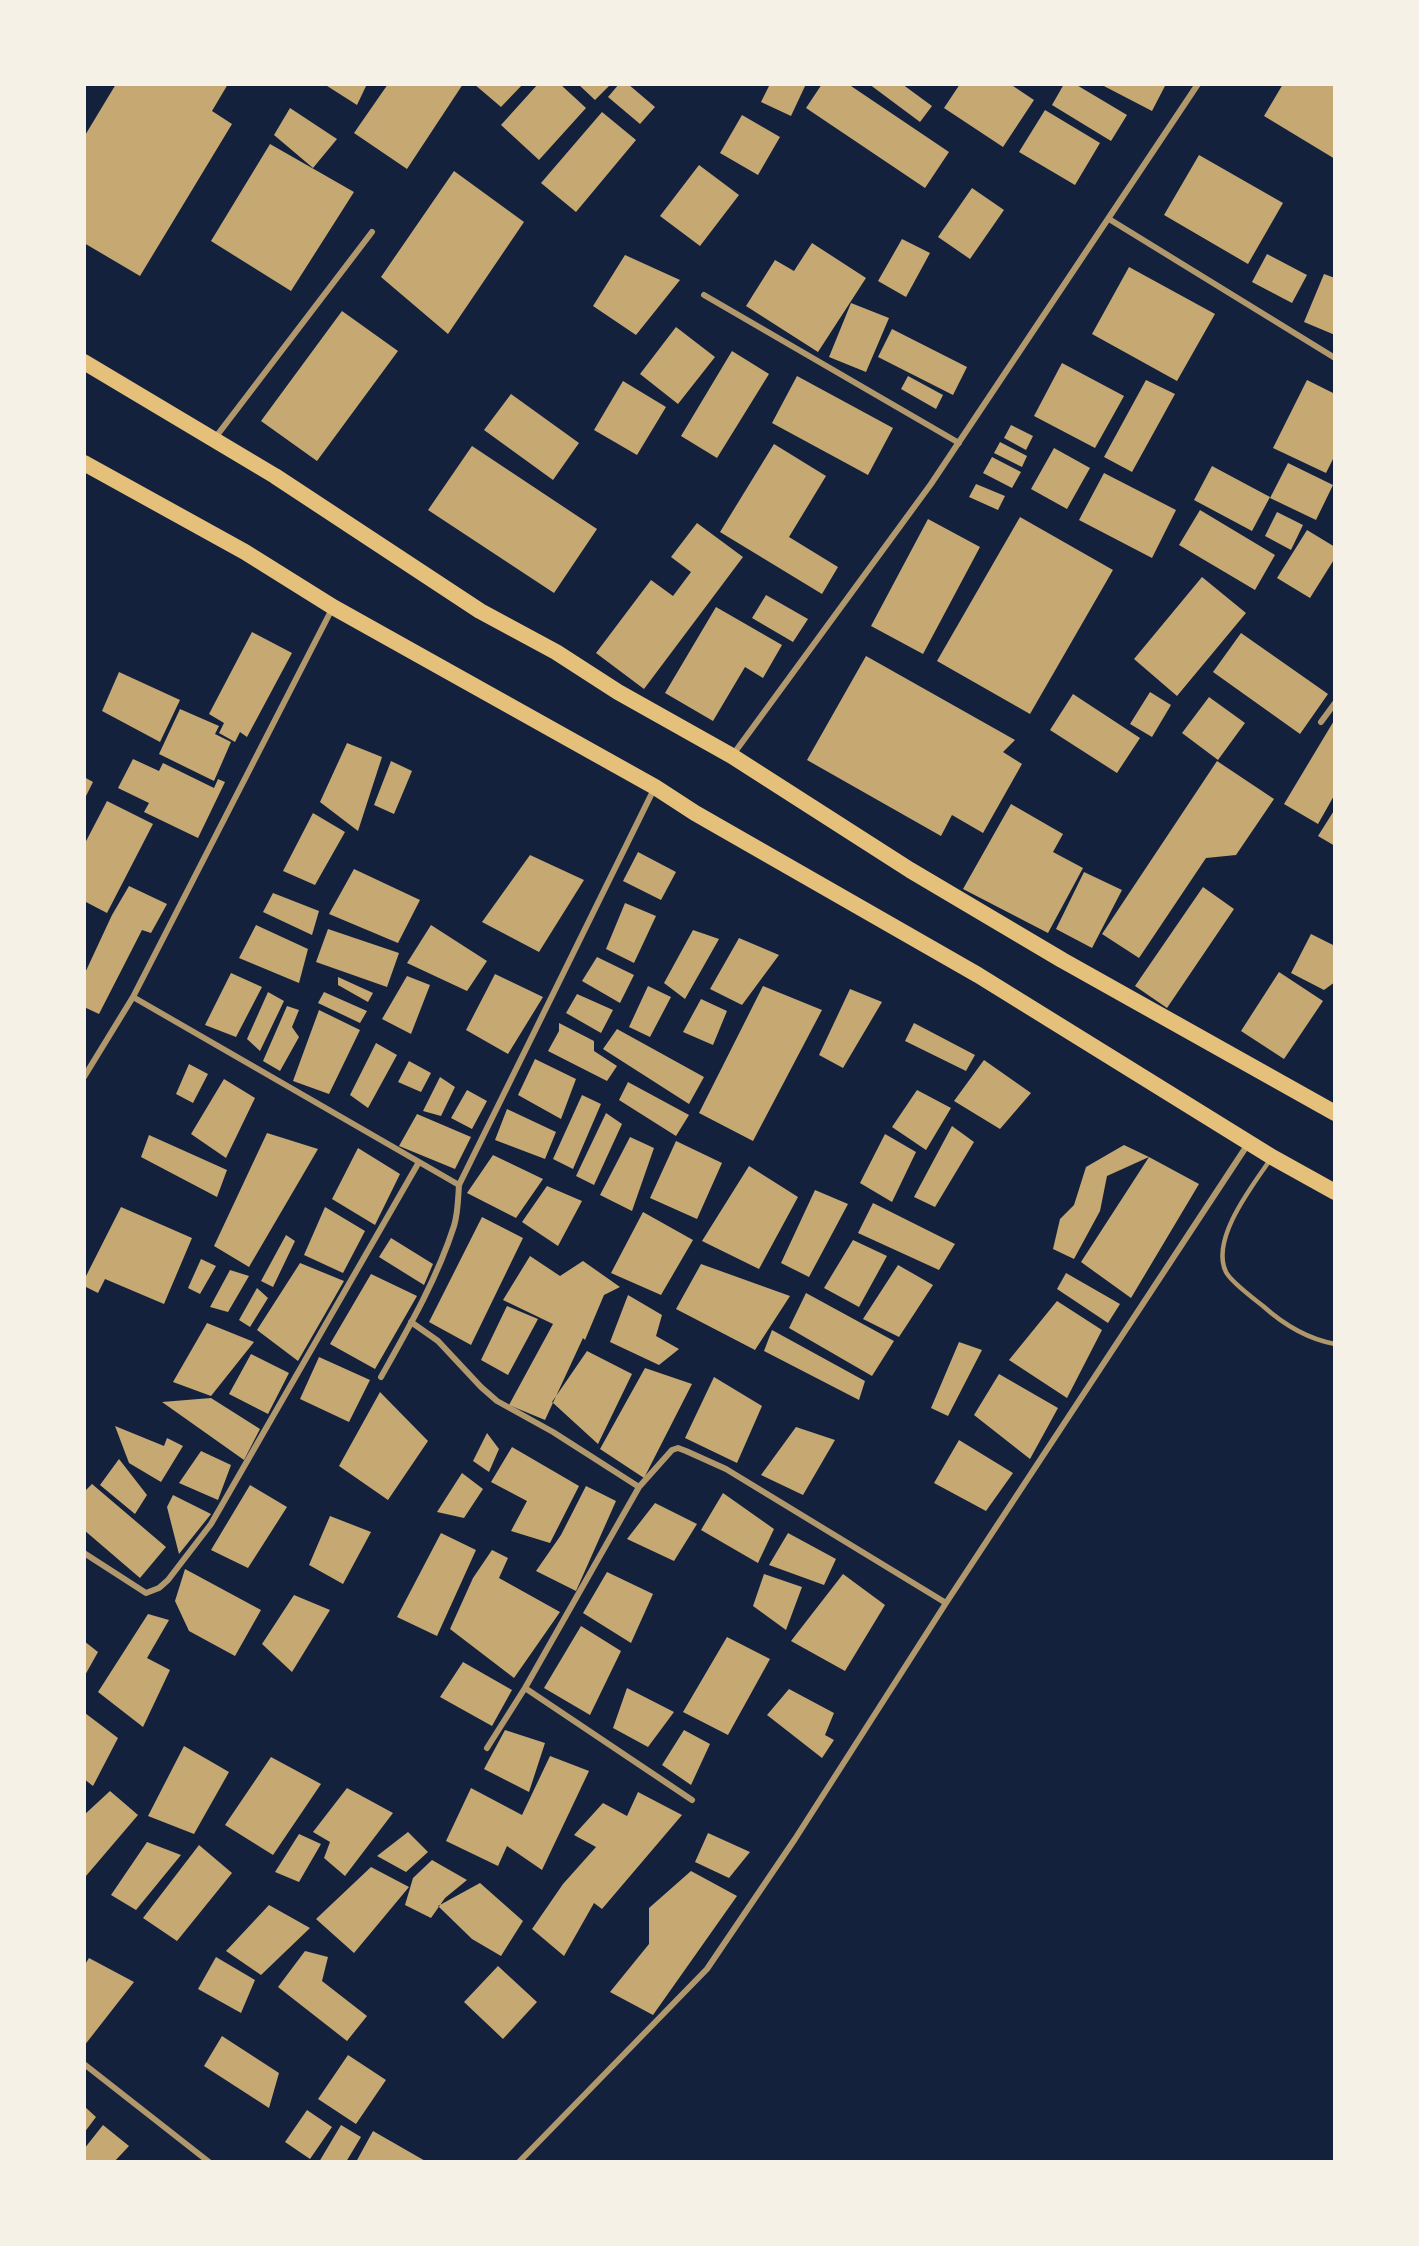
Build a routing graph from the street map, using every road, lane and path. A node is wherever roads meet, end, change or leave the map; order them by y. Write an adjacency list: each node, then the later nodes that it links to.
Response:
1 (1198, 84): 2 (street)
2 (1109, 219): 5 (street); 8 (street)
3 (372, 232): 7 (street)
4 (704, 295): 8 (street)
5 (1335, 358)
6 (84, 362): 7 (highway)
7 (214, 439): 13 (highway)
8 (959, 442): 13 (street)
9 (84, 463): 10 (highway)
10 (333, 607): 14 (highway); 15 (street)
11 (1335, 704): 12 (street)
12 (1321, 722)
13 (732, 756): 17 (highway)
14 (655, 787): 18 (highway); 21 (street)
15 (133, 997): 16 (street); 20 (street)
16 (84, 1077)
17 (1335, 1113)
18 (1249, 1141): 19 (highway); 28 (street)
19 (1272, 1157): 22 (highway); 24 (lane)
20 (419, 1162): 21 (street); 27 (street)
21 (459, 1185): 23 (street)
22 (1335, 1192)
23 (411, 1322): 25 (street); 26 (street)
24 (1335, 1344)
25 (381, 1377)
26 (639, 1486): 28 (street); 29 (street)
27 (84, 1553)
28 (946, 1603): 34 (street)
29 (525, 1688): 30 (street); 31 (street)
30 (487, 1748)
31 (692, 1800)
32 (84, 2064): 33 (street)
33 (209, 2162)
34 (519, 2162)

